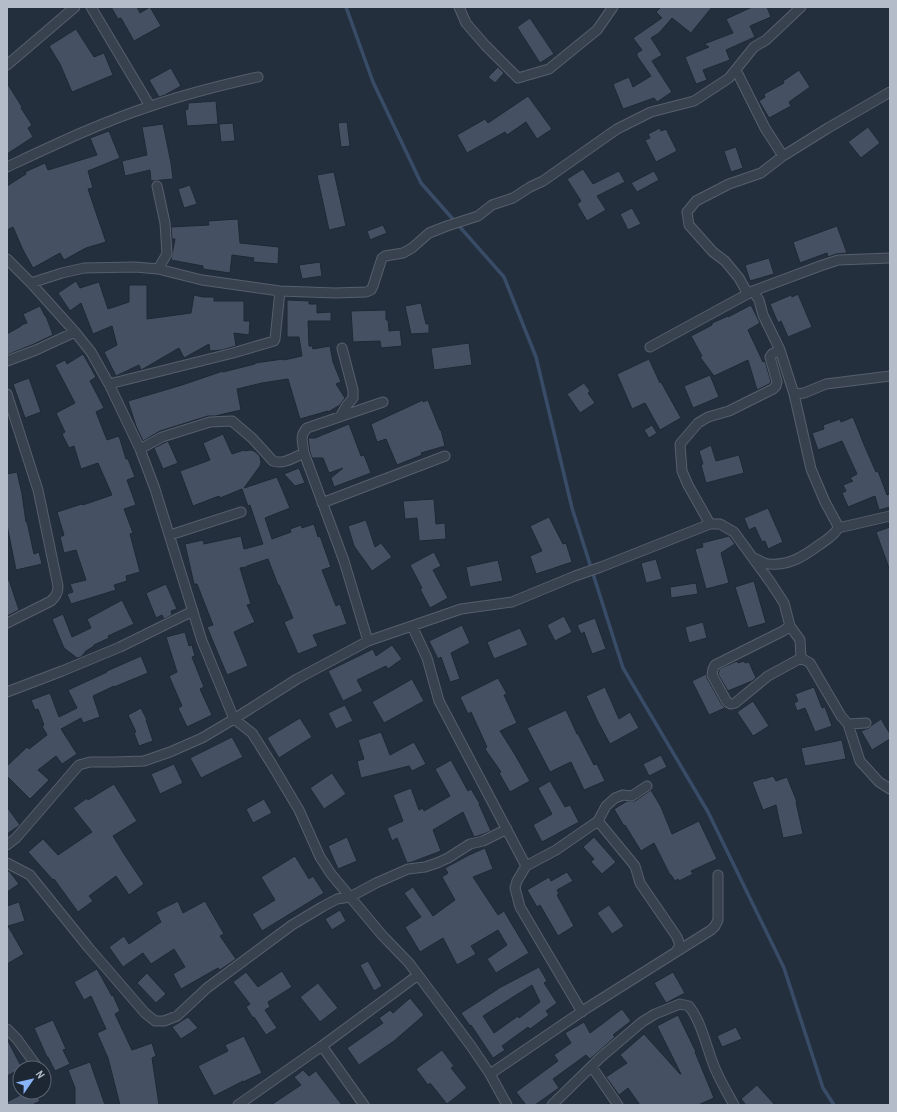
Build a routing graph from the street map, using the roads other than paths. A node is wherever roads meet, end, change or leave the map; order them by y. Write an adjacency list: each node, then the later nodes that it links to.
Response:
1 (75, 7): 6 (street)
2 (91, 7): 10 (street)
3 (459, 7): 4 (street)
4 (613, 7)
5 (801, 7): 7 (street)
6 (7, 65)
7 (736, 70): 11 (street); 18 (street)
8 (258, 77): 10 (street)
9 (890, 92): 11 (street)
10 (150, 106): 12 (street)
11 (783, 156): 19 (street)
12 (7, 167)
13 (157, 186): 16 (street)
14 (890, 258): 19 (street)
15 (7, 259): 17 (street)
16 (158, 269): 17 (street); 18 (street)
17 (31, 283): 20 (street)
18 (280, 291): 26 (street)
19 (751, 292): 21 (street); 23 (street)
20 (75, 332): 24 (street); 26 (street)
21 (650, 347)
22 (342, 348): 30 (street)
23 (780, 350): 28 (street); 37 (street)
24 (7, 361)
25 (890, 376): 28 (street)
26 (110, 384): 31 (street)
27 (7, 394): 42 (street)
28 (794, 394): 38 (street)
29 (383, 402): 30 (street)
30 (340, 417): 32 (street)
31 (140, 449): 32 (street); 39 (street)
32 (304, 453): 34 (street)
33 (445, 456): 34 (street)
34 (322, 503): 45 (street)
35 (241, 512): 39 (street)
36 (890, 516): 38 (street)
37 (710, 524): 40 (street); 43 (street)
38 (838, 528): 40 (street)
39 (170, 535): 41 (street)
40 (753, 558): 44 (street)
41 (194, 611): 47 (street); 48 (street)
42 (7, 623)
43 (412, 626): 45 (street); 54 (street)
44 (790, 626): 46 (street); 46 (street)
45 (368, 641): 48 (street)
46 (801, 658): 49 (street)
47 (8, 689)
48 (234, 720): 55 (street); 59 (street)
49 (848, 724): 50 (street); 52 (street)
50 (866, 724)
51 (647, 786): 53 (street)
52 (890, 789)
53 (598, 821): 57 (street); 60 (street)
54 (507, 829): 57 (street); 59 (street)
55 (7, 845)
56 (7, 862): 59 (street)
57 (526, 866): 62 (street)
58 (718, 875): 60 (street)
59 (350, 897): 61 (street)
60 (676, 952): 62 (street)
61 (418, 975): 64 (street); 67 (street)
62 (582, 1012): 67 (street)
63 (7, 1029): 65 (street)
64 (322, 1046): 68 (street); 69 (street)
65 (32, 1060)
66 (592, 1067): 71 (street); 72 (street); 73 (street)
67 (490, 1074): 70 (street)
68 (238, 1105)
69 (364, 1105)
70 (508, 1105)
71 (552, 1105)
72 (618, 1105)
73 (734, 1105)

